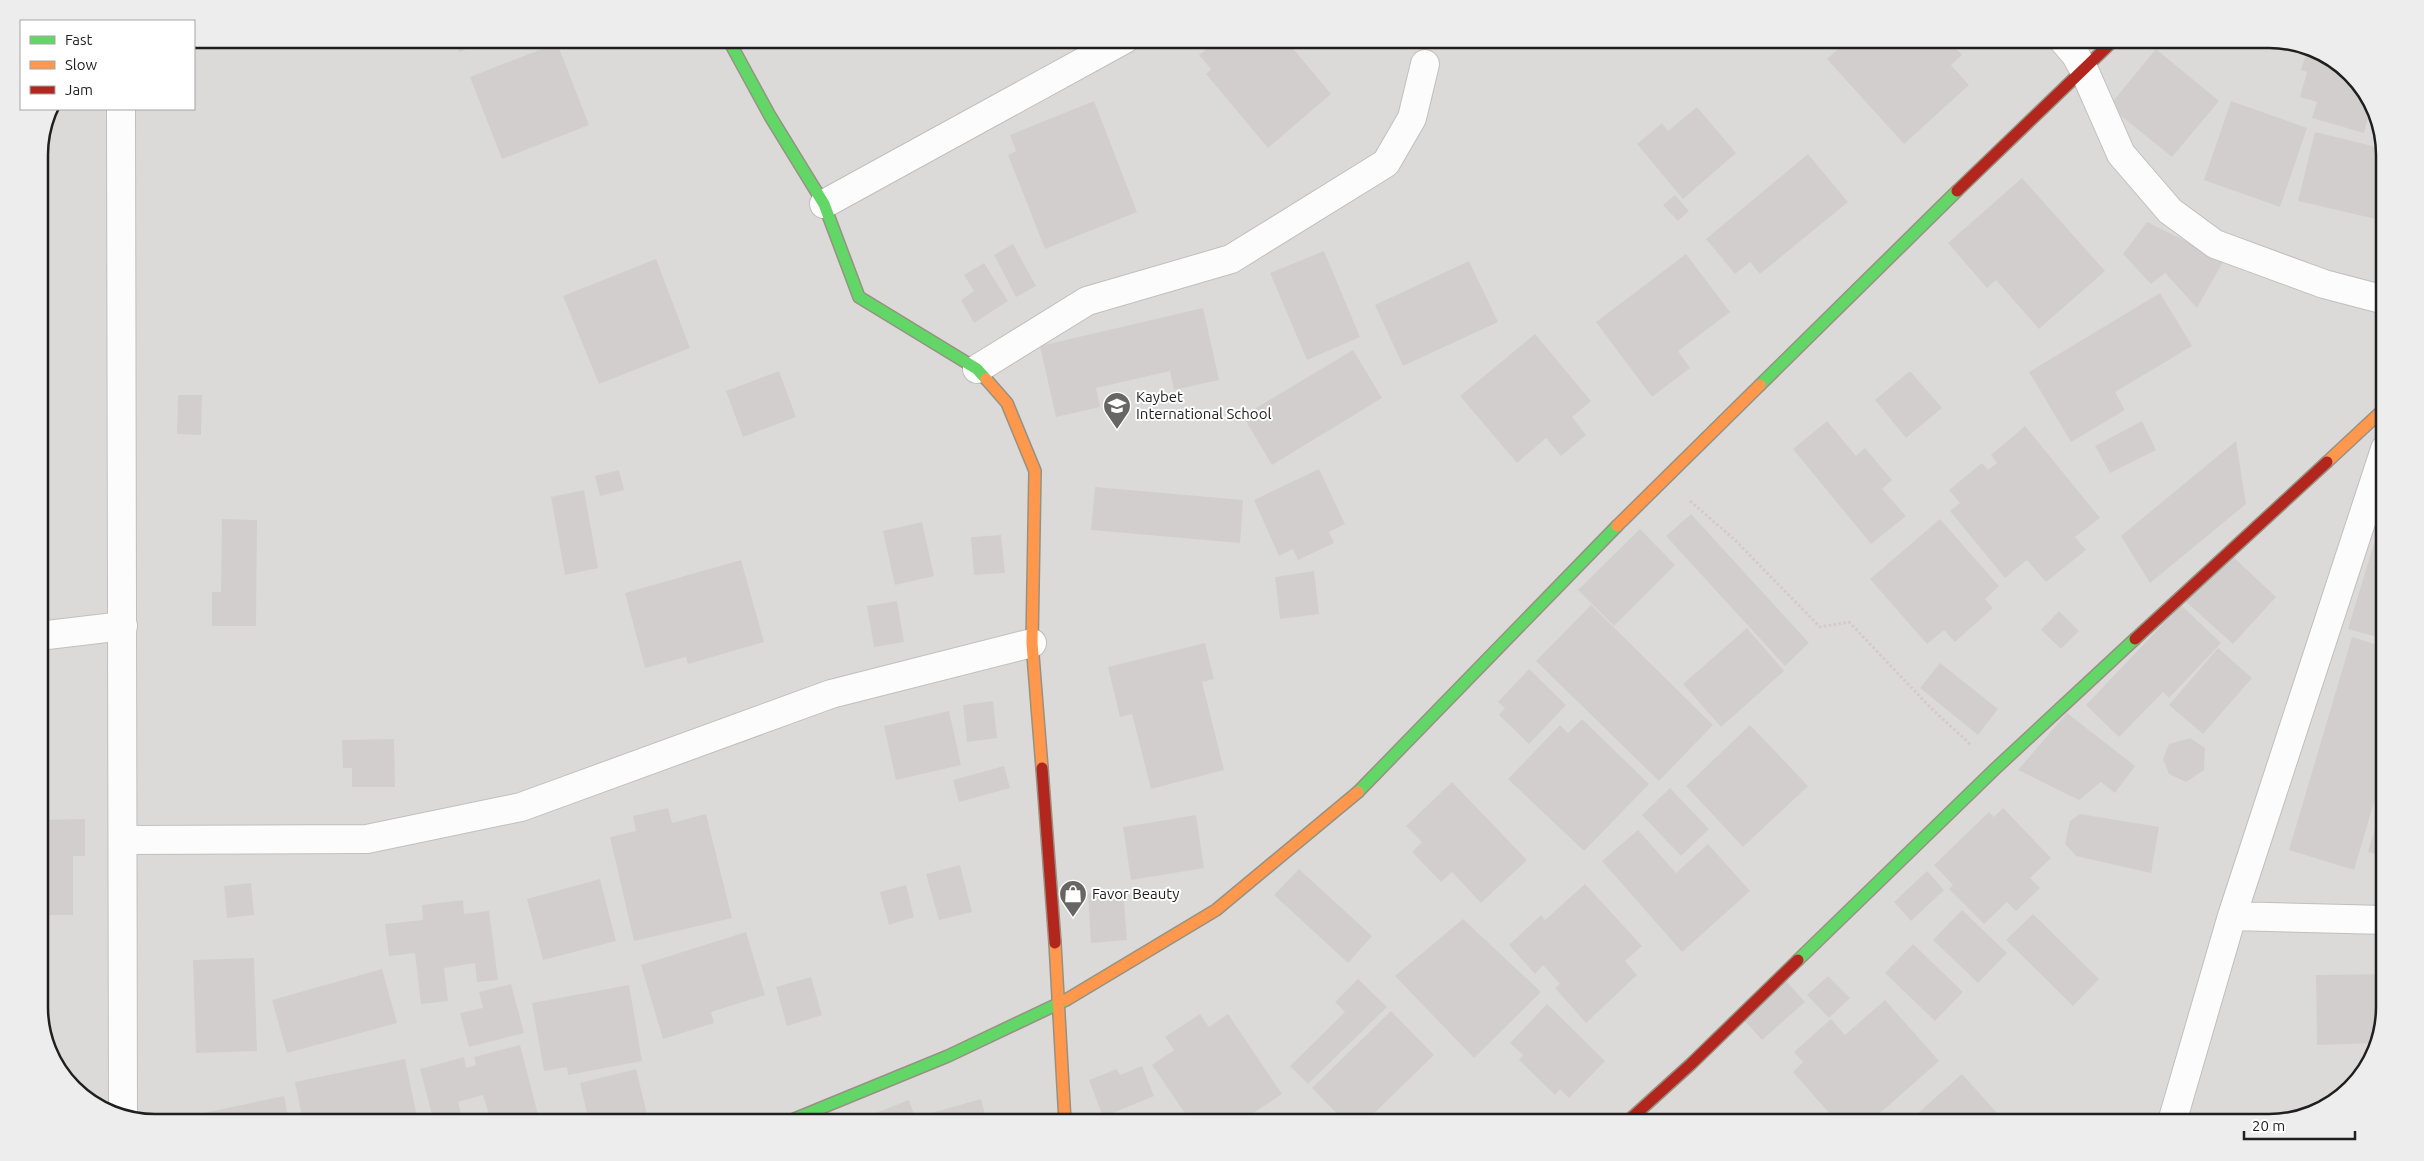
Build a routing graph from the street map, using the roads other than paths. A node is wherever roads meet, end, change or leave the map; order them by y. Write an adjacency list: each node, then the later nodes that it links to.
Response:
1 (733, 48): 8 (street)
2 (1108, 48): 8 (street)
3 (2070, 48): 6 (street)
4 (2106, 48): 6 (street)
5 (1425, 64): 10 (street)
6 (2084, 70): 9 (street); 19 (street)
7 (121, 110): 13 (street)
8 (824, 204): 10 (street)
9 (2376, 298)
10 (978, 369): 15 (street)
11 (2376, 416): 23 (street)
12 (2376, 476): 17 (street)
13 (123, 626): 14 (street); 16 (street)
14 (48, 635)
15 (1032, 644): 16 (street); 19 (street)
16 (123, 840): 20 (street)
17 (2232, 916): 18 (street); 24 (street)
18 (2376, 920)
19 (1060, 1004): 21 (street); 22 (street)
20 (123, 1109)
21 (807, 1114)
22 (1065, 1114)
23 (1636, 1114)
24 (2174, 1114)

